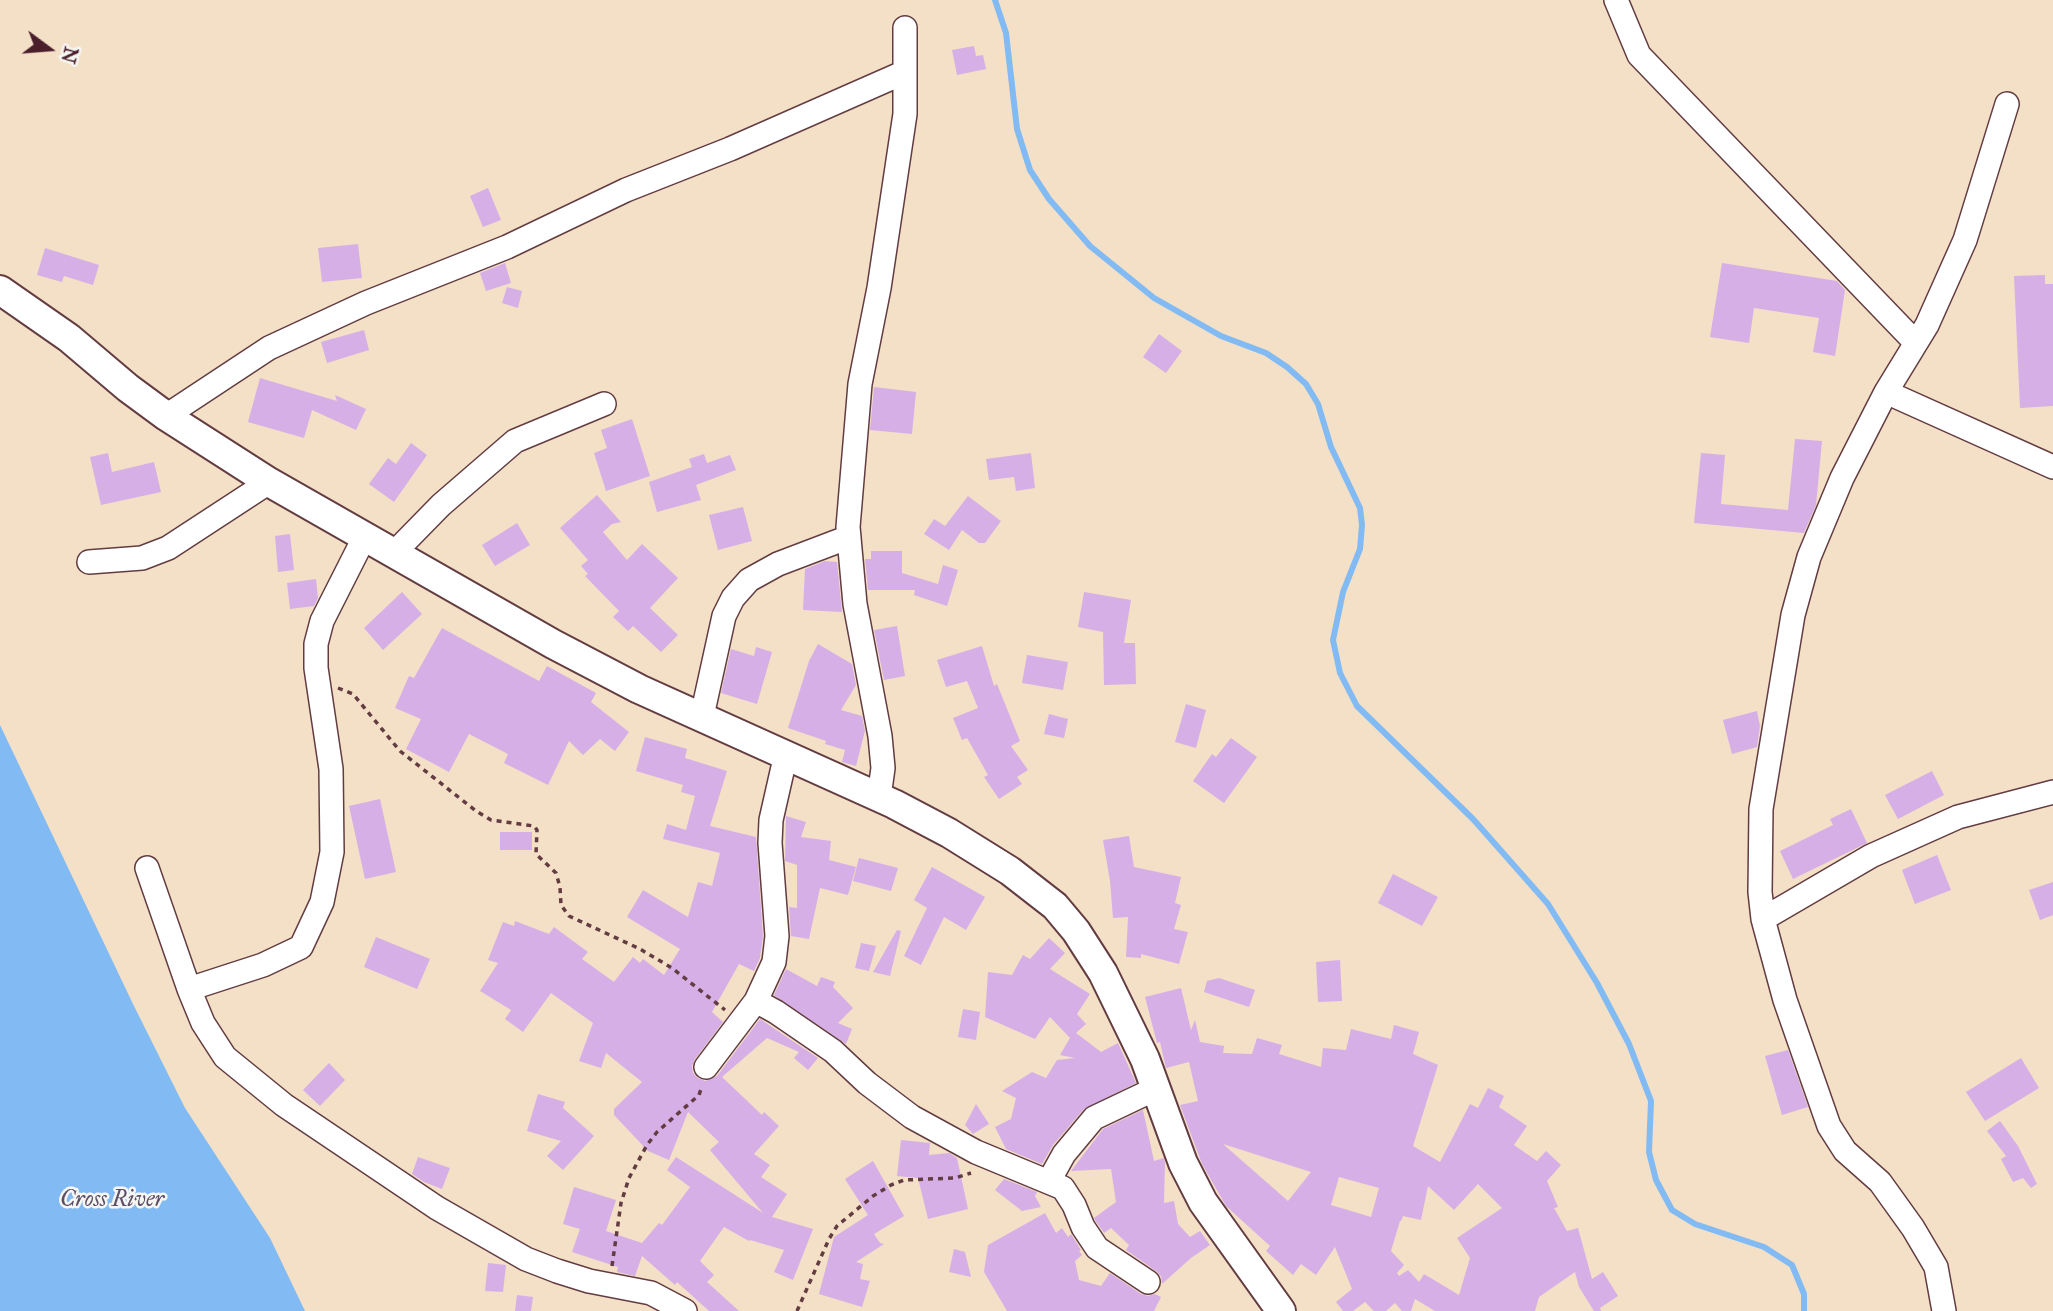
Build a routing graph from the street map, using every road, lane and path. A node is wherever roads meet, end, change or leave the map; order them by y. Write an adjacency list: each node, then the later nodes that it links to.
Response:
1 (1616, 0): 6 (street)
2 (905, 28): 3 (street)
3 (905, 72): 9 (street); 13 (street)
4 (2007, 104): 6 (street)
5 (0, 290): 9 (street)
6 (1916, 343): 7 (street)
7 (1886, 392): 10 (street); 22 (street)
8 (604, 404): 14 (street)
9 (166, 415): 11 (street)
10 (2053, 467)
11 (269, 482): 12 (street); 15 (street)
12 (365, 536): 14 (street); 16 (street)
13 (849, 537): 17 (street); 20 (street)
14 (394, 553): 17 (street)
15 (89, 562)
16 (319, 687): 23 (street); 25 (path)
17 (702, 716): 18 (street)
18 (786, 754): 20 (street); 24 (street)
19 (2053, 792): 22 (street)
20 (879, 797): 27 (street)
21 (147, 869): 23 (street)
22 (1763, 919): 35 (street)
23 (189, 989): 31 (street)
24 (756, 1001): 25 (street); 28 (street)
25 (740, 1022): 26 (street)
26 (706, 1067): 31 (path)
27 (1155, 1089): 29 (street); 34 (street)
28 (999, 1163): 29 (street); 33 (path)
29 (1049, 1181): 30 (street)
30 (1148, 1282)
31 (608, 1284): 32 (street)
32 (685, 1311)
33 (797, 1311)
34 (1281, 1311)
35 (1944, 1311)

